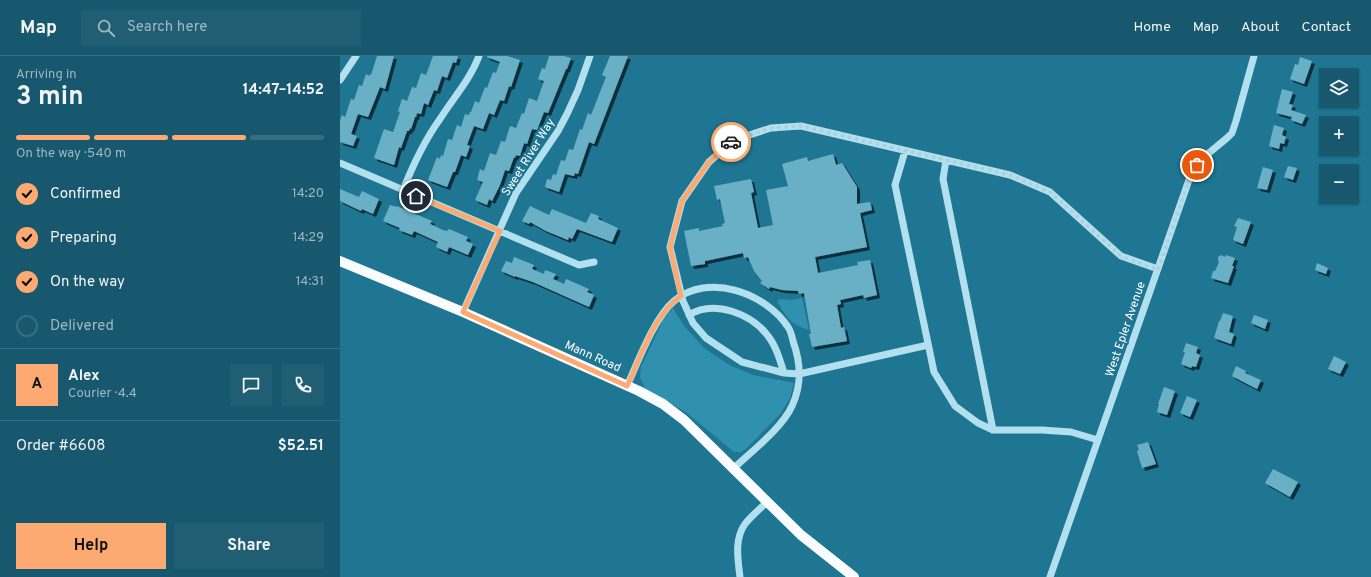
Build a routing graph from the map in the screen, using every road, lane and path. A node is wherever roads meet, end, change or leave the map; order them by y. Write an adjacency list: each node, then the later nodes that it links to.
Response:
1 (356, 56): 5 (street)
2 (479, 56): 9 (street)
3 (590, 56): 10 (street, Sweet River Way)
4 (1254, 56): 13 (street, West Epler Avenue)
5 (340, 80)
6 (905, 151): 7 (street); 14 (street); 17 (street)
7 (946, 160): 13 (street); 21 (street)
8 (340, 163): 9 (street)
9 (402, 190): 10 (street)
10 (500, 231): 12 (street); 15 (street, Sweet River Way)
11 (340, 261): 15 (main road, Mann Road)
12 (594, 262)
13 (1158, 270): 22 (street, West Epler Avenue)
14 (681, 296): 16 (street); 19 (street); 20 (street)
15 (463, 312): 20 (main road, Mann Road)
16 (689, 315): 18 (street); 18 (street)
17 (928, 346): 19 (street); 21 (street)
18 (784, 372): 19 (street)
19 (800, 374): 23 (street)
20 (627, 386): 23 (main road, Mann Road)
21 (993, 430): 22 (street)
22 (1098, 440): 27 (street, West Epler Avenue)
23 (734, 468): 24 (main road, Mann Road)
24 (768, 501): 25 (street); 26 (main road, Mann Road)
25 (740, 577)
26 (854, 577)
27 (1050, 577)

